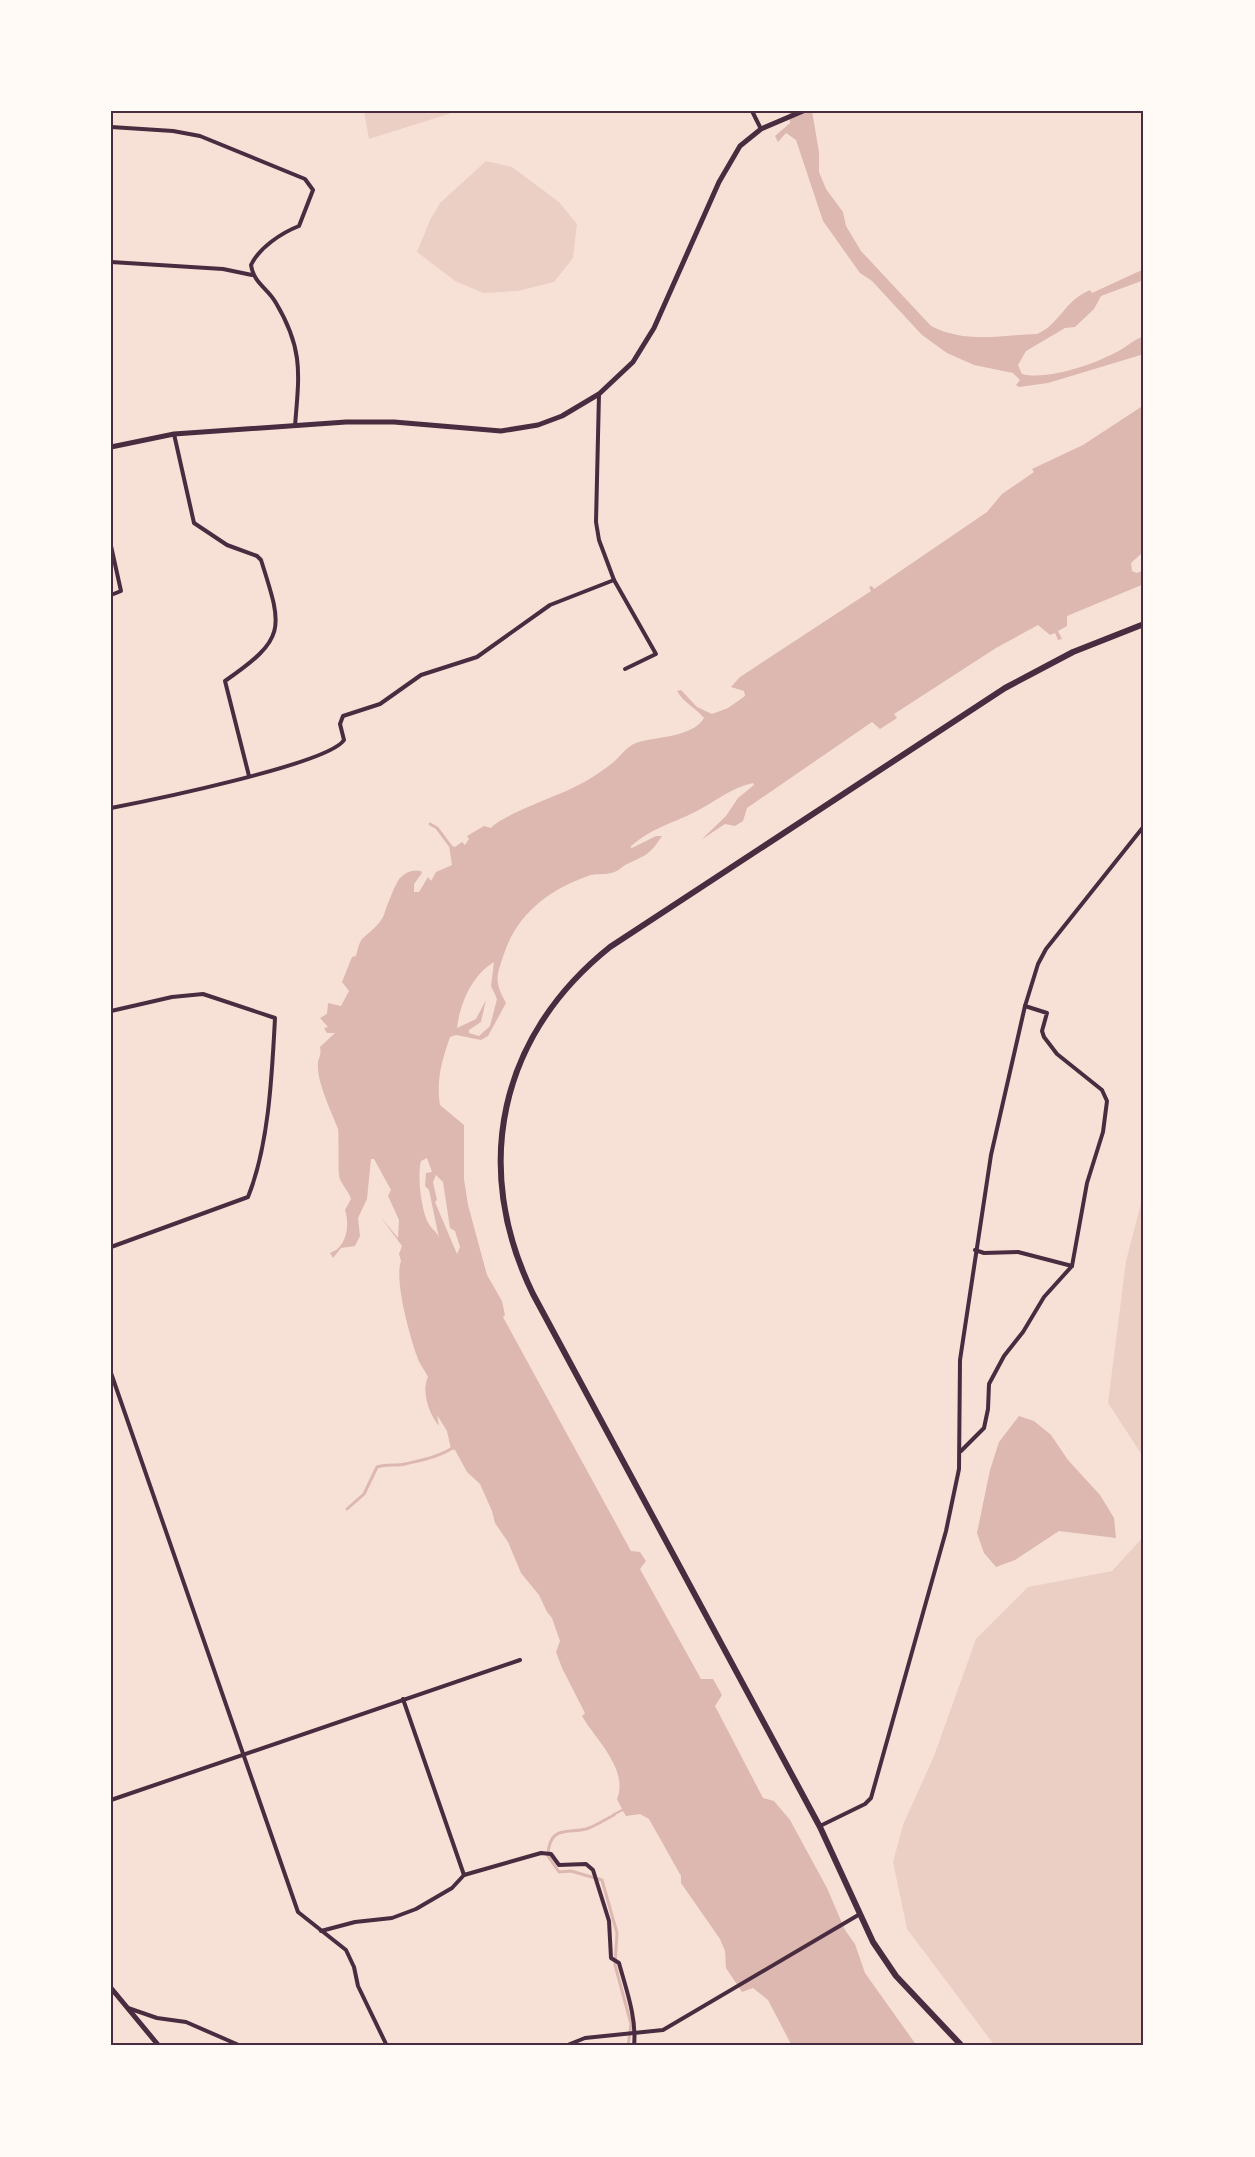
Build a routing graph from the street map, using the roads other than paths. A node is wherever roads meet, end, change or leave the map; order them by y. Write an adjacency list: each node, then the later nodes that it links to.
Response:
1 (752, 111): 4 (street)
2 (803, 111): 4 (main road)
3 (111, 127): 6 (street)
4 (764, 128): 7 (main road)
5 (111, 262): 6 (street)
6 (252, 275): 8 (street)
7 (599, 394): 8 (main road); 12 (street)
8 (295, 426): 9 (main road)
9 (174, 434): 10 (main road); 16 (street)
10 (111, 447)
11 (111, 546): 13 (street)
12 (614, 580): 15 (street); 16 (street)
13 (111, 596)
14 (1144, 624): 30 (main road)
15 (625, 669)
16 (249, 776): 17 (street)
17 (111, 808)
18 (1144, 826): 19 (street)
19 (1025, 1006): 22 (street); 23 (street)
20 (111, 1011): 21 (street)
21 (111, 1247)
22 (975, 1250): 23 (street); 25 (street)
23 (1072, 1266): 25 (street)
24 (111, 1373): 28 (street)
25 (961, 1452): 30 (street)
26 (520, 1660): 27 (street)
27 (403, 1699): 28 (street); 31 (street)
28 (243, 1754): 29 (street); 33 (street)
29 (111, 1800)
30 (820, 1827): 32 (main road)
31 (464, 1875): 33 (street); 36 (street)
32 (860, 1914): 36 (street); 42 (main road)
33 (320, 1931): 39 (street)
34 (111, 1988): 35 (main road)
35 (127, 2008): 37 (main road); 38 (street)
36 (635, 2034): 40 (street); 41 (street)
37 (159, 2046)
38 (241, 2046)
39 (387, 2046)
40 (565, 2046)
41 (634, 2046)
42 (962, 2046)

